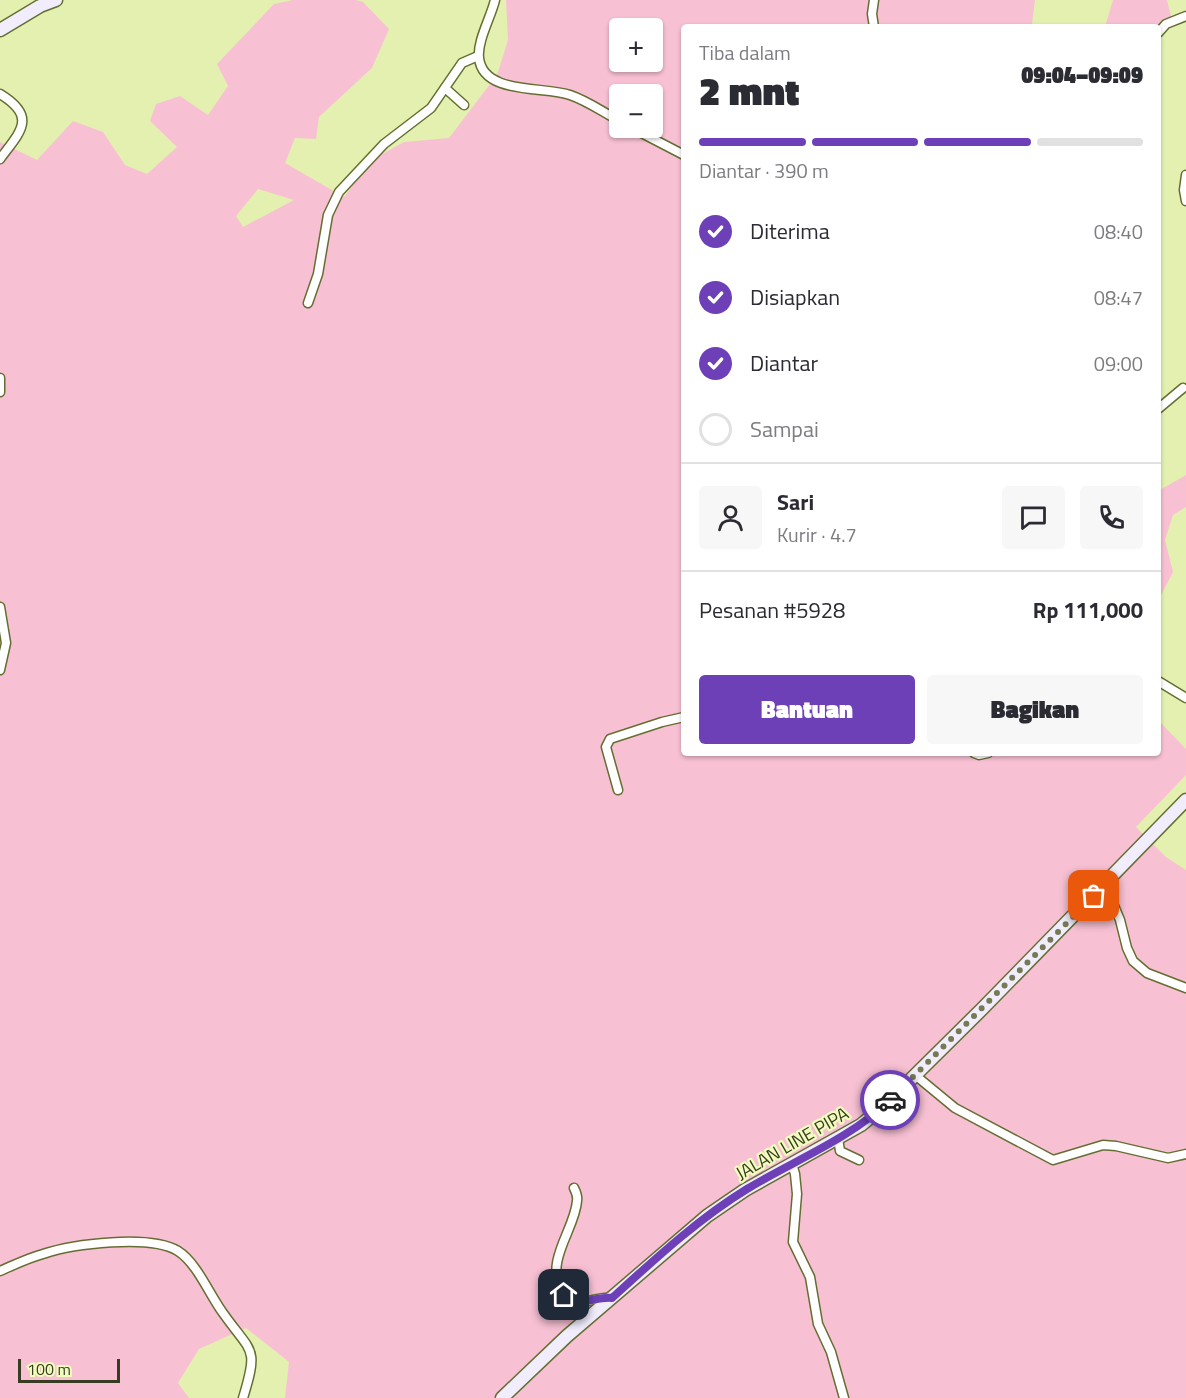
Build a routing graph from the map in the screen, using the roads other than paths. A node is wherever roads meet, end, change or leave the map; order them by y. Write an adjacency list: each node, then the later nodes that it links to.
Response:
1 (56, 0): 6 (main road)
2 (495, 0): 8 (street)
3 (874, 0): 5 (street)
4 (1186, 16): 7 (street)
5 (874, 24)
6 (0, 30)
7 (1161, 30)
8 (478, 56): 9 (street); 12 (street)
9 (445, 88): 11 (street); 18 (street)
10 (0, 94): 15 (street)
11 (464, 105)
12 (609, 116)
13 (651, 138): 14 (street)
14 (681, 153)
15 (0, 159)
16 (1186, 175): 17 (street)
17 (1186, 201)
18 (308, 303)
19 (0, 378): 21 (street)
20 (1185, 388): 22 (street)
21 (0, 392)
22 (1161, 407)
23 (0, 607): 24 (street)
24 (0, 670)
25 (1161, 683): 26 (street)
26 (1186, 698)
27 (681, 718): 28 (street)
28 (618, 790)
29 (1186, 800): 30 (main road, JALAN LINE PIPA)
30 (1105, 884): 31 (street); 32 (main road, JALAN LINE PIPA)
31 (1186, 988)
32 (915, 1075): 33 (main road, JALAN LINE PIPA); 34 (street)
33 (838, 1138): 35 (street); 36 (main road, JALAN LINE PIPA)
34 (1186, 1154)
35 (859, 1160)
36 (792, 1164): 39 (main road, JALAN LINE PIPA); 42 (street)
37 (574, 1188): 39 (street)
38 (0, 1271): 40 (street)
39 (612, 1298): 41 (main road, JALAN LINE PIPA)
40 (243, 1398)
41 (502, 1398)
42 (844, 1398)

